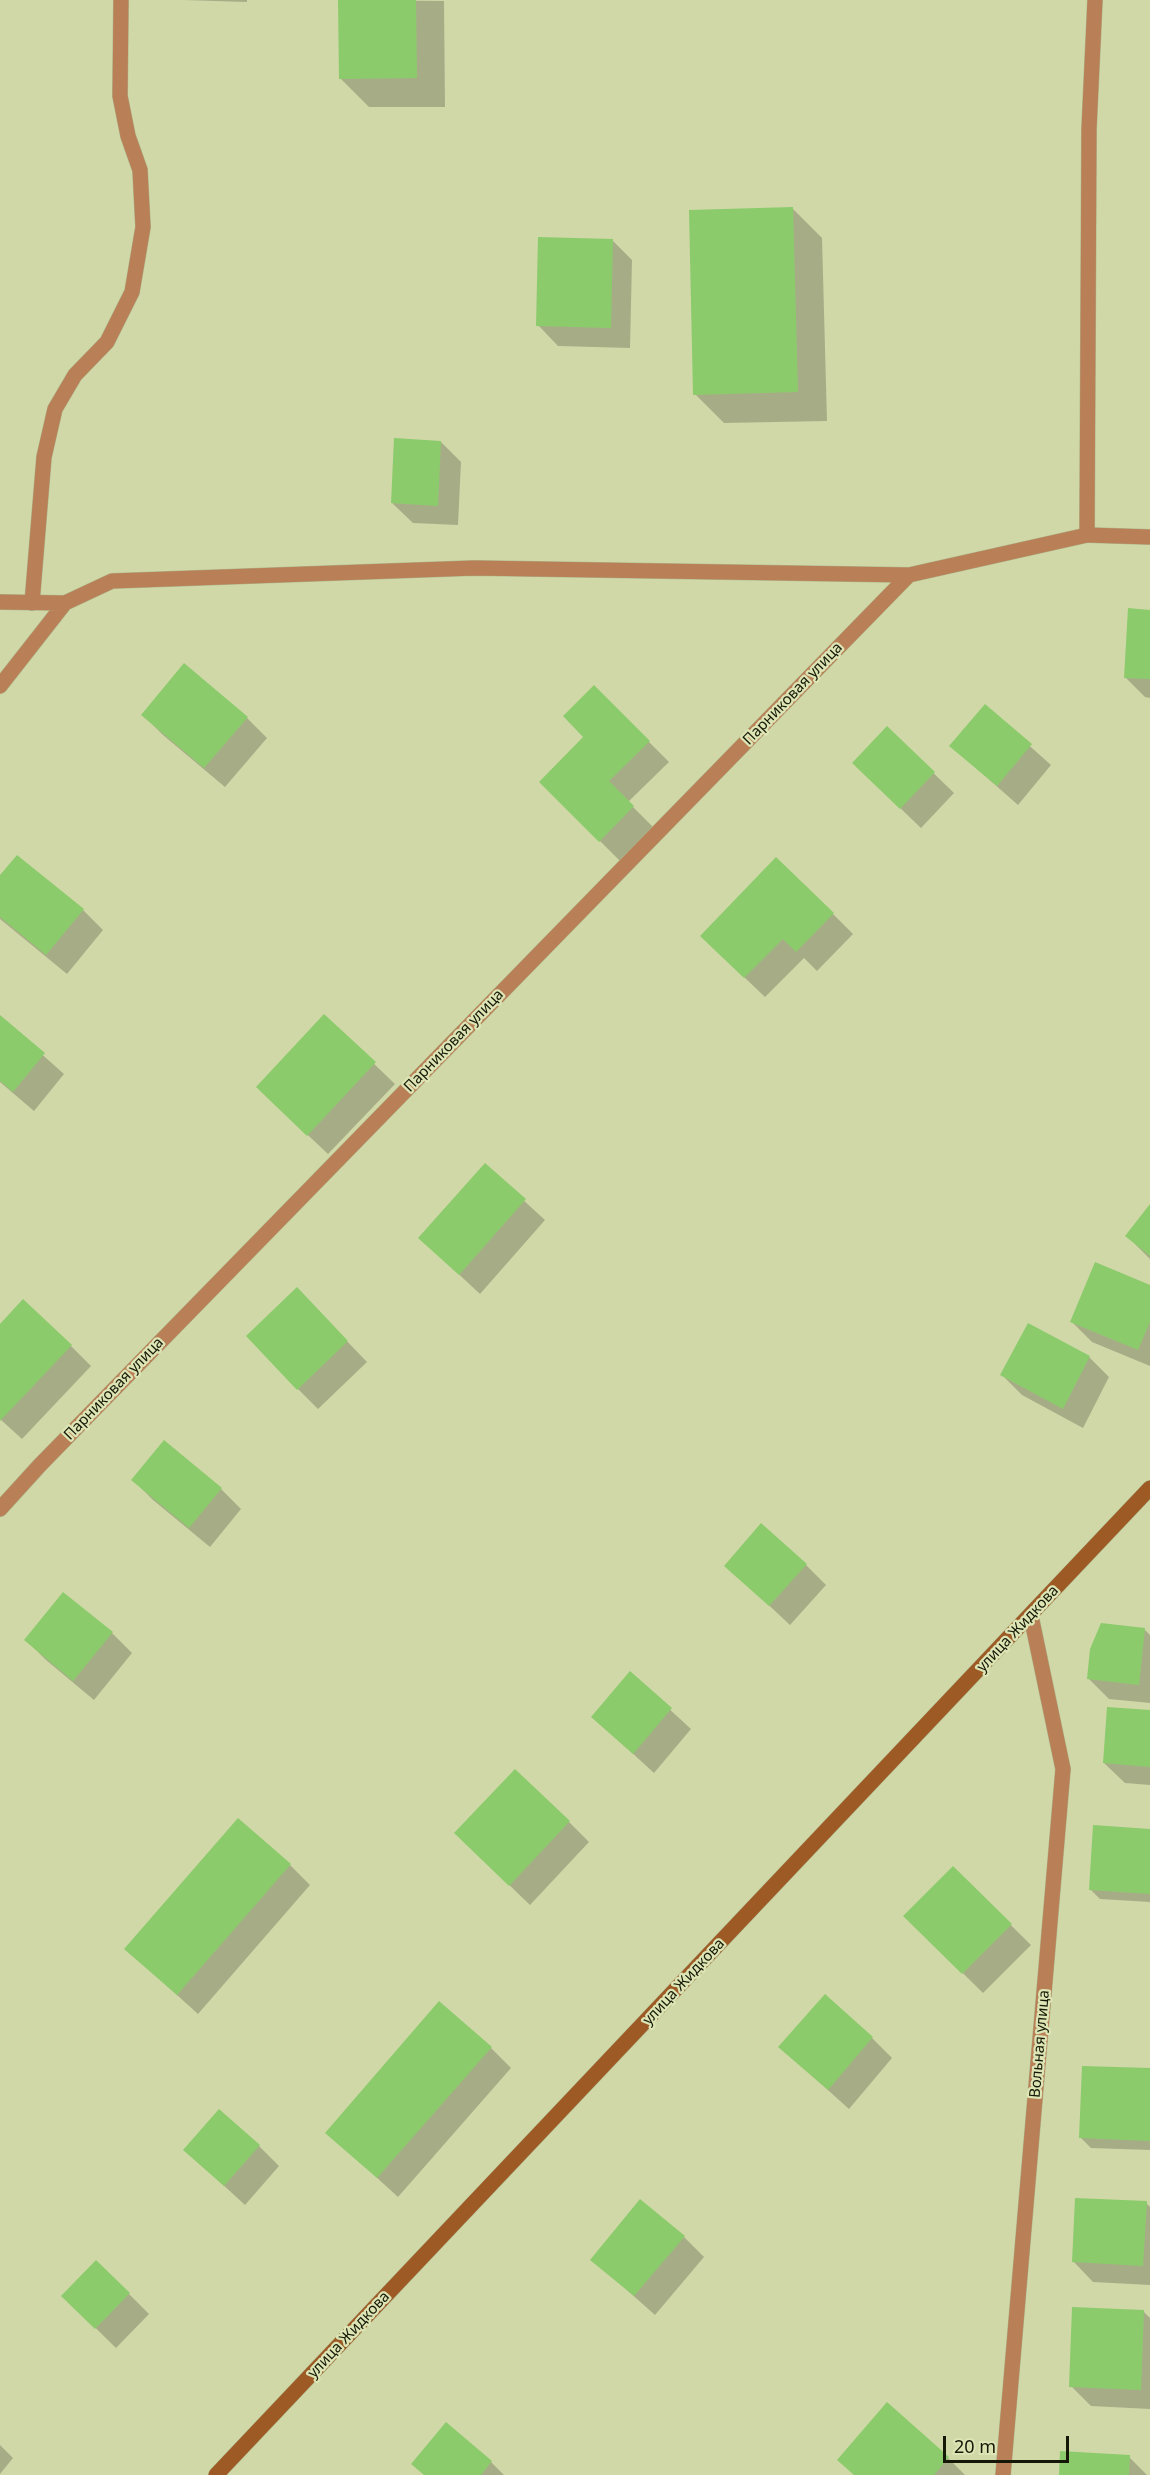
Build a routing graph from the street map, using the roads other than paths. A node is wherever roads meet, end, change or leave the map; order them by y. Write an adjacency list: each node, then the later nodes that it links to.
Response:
1 (121, 0): 7 (street)
2 (1095, 0): 3 (street)
3 (1087, 535): 4 (street); 5 (street)
4 (1150, 537)
5 (909, 575): 8 (street); 11 (street, Парниковая улица)
6 (0, 602): 7 (street)
7 (32, 603): 8 (street)
8 (65, 603): 9 (street)
9 (0, 686)
10 (1150, 1488): 12 (main road, улица Жидкова)
11 (0, 1509)
12 (1031, 1616): 13 (main road, улица Жидкова); 14 (street, Вольная улица)
13 (216, 2475)
14 (1004, 2475)

